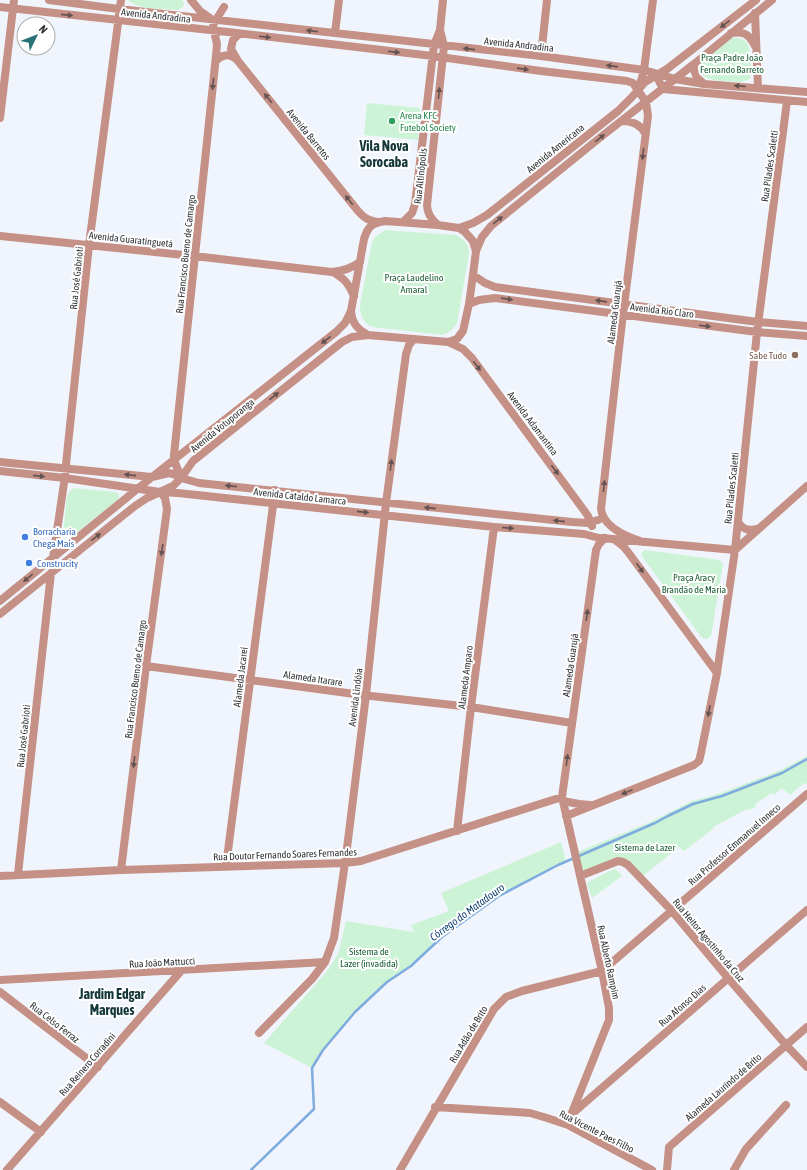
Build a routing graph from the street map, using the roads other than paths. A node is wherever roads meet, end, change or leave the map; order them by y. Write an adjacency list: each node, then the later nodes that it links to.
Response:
1 (14, 0): 13 (street)
2 (49, 0): 14 (street, Avenida Andradina)
3 (121, 0): 14 (street, Rua José Gabrioti)
4 (190, 0): 16 (street)
5 (339, 0): 22 (street)
6 (443, 0): 19 (street, Rua Altinópolis)
7 (547, 0): 30 (street)
8 (653, 0): 35 (street)
9 (756, 0): 36 (street, Avenida Americana, one-way to 36)
10 (772, 0): 15 (street, Avenida Americana)
11 (225, 4): 16 (street); 18 (street)
12 (0, 7): 13 (street, Avenida Andradina)
13 (12, 9): 17 (street, Avenida Andradina, one-way to 17); 46 (street)
14 (120, 9): 16 (street, Avenida Andradina); 17 (street, Rua José Gabrioti)
15 (755, 13): 23 (street, Avenida Americana); 27 (street)
16 (214, 19): 18 (street, Avenida Andradina); 20 (street)
17 (119, 21): 20 (street, Avenida Andradina); 54 (street, Rua José Gabrioti)
18 (228, 21): 21 (street); 22 (street, Avenida Andradina, one-way to 18)
19 (440, 30): 25 (street, Rua Altinópolis); 26 (street, Rua Altinópolis)
20 (214, 31): 21 (street, Avenida Andradina); 32 (street, Rua Francisco Bueno de Camargo)
21 (228, 32): 24 (street, Avenida Andradina); 28 (street, Avenida Barretos)
22 (335, 33): 25 (street, Avenida Andradina)
23 (731, 33): 27 (street); 34 (street, Avenida Americana)
24 (239, 34): 28 (street); 29 (street, Avenida Andradina, one-way to 29)
25 (434, 45): 26 (street, Avenida Andradina); 29 (street, Rua Altinópolis)
26 (444, 46): 30 (street, Avenida Andradina, one-way to 26); 31 (street, Rua Altinópolis)
27 (756, 48): 40 (street)
28 (231, 49): 33 (street, Avenida Barretos)
29 (433, 56): 31 (street, Avenida Andradina); 50 (street, Rua Altinópolis)
30 (541, 56): 35 (street, Avenida Andradina, one-way to 30)
31 (443, 58): 41 (street, Avenida Andradina, one-way to 41); 51 (street, Rua Altinópolis, one-way to 31)
32 (216, 61): 33 (street); 56 (street, Rua Francisco Bueno de Camargo, one-way to 56)
33 (238, 61): 49 (street, Avenida Barretos, one-way to 33)
34 (694, 64): 37 (street, Avenida Americana); 38 (street)
35 (644, 70): 36 (street, Avenida Andradina); 41 (street)
36 (656, 74): 37 (street, Avenida Andradina); 39 (street); 41 (street, Avenida Americana)
37 (675, 79): 38 (street, Avenida Andradina); 39 (street, Avenida Americana)
38 (704, 84): 40 (street, Avenida Andradina, one-way to 38)
39 (663, 88): 43 (street); 44 (street, Avenida Americana)
40 (758, 88): 42 (street, Avenida Andradina)
41 (638, 90): 44 (street); 52 (street, Avenida Americana)
42 (807, 92)
43 (787, 101): 45 (street); 65 (street, Rua Pilades Scaletti)
44 (646, 102): 47 (street, Avenida Americana); 48 (street, Alameda Guarujá)
45 (807, 102)
46 (0, 118)
47 (622, 121): 48 (street); 55 (street, Avenida Americana, one-way to 47)
48 (645, 133): 62 (street, Alameda Guarujá, one-way to 62)
49 (379, 222): 50 (street); 57 (street)
50 (403, 222): 51 (street)
51 (438, 225): 52 (street)
52 (459, 228): 55 (street)
53 (0, 236): 54 (street, Avenida Guaratinguetá)
54 (89, 245): 56 (street, Avenida Guaratinguetá); 77 (street, Rua José Gabrioti)
55 (476, 251): 59 (street)
56 (195, 256): 58 (street, Avenida Guaratinguetá); 72 (street, Rua Francisco Bueno de Camargo)
57 (360, 262): 58 (street, Avenida Guaratinguetá); 60 (street)
58 (332, 272): 60 (street)
59 (473, 275): 61 (street); 62 (street, Avenida Rio Claro, one-way to 59)
60 (354, 296): 63 (street)
61 (469, 304): 64 (street, Avenida Rio Claro, one-way to 64); 71 (street)
62 (625, 304): 64 (street, Alameda Guarujá); 65 (street, Avenida Rio Claro)
63 (351, 311): 68 (street); 73 (street, Avenida Votuporanga, one-way to 73)
64 (623, 315): 67 (street, Avenida Rio Claro, one-way to 67); 97 (street, Alameda Guarujá, one-way to 64)
65 (758, 322): 66 (street, Avenida Rio Claro); 67 (street, Rua Pilades Scaletti)
66 (807, 326)
67 (757, 332): 69 (street, Avenida Rio Claro); 95 (street, Rua Pilades Scaletti)
68 (368, 334): 70 (street); 76 (street, Avenida Votuporanga, one-way to 68)
69 (807, 336)
70 (414, 339): 71 (street); 92 (street, Avenida Lindóia, one-way to 70)
71 (448, 342): 96 (street, Avenida Adamantina, one-way to 96)
72 (176, 438): 73 (street); 74 (street, Rua Francisco Bueno de Camargo)
73 (194, 445): 74 (street, Avenida Votuporanga)
74 (174, 460): 80 (street, Rua Francisco Bueno de Camargo); 81 (street, Avenida Votuporanga)
75 (0, 462): 77 (street, Avenida Cataldo Lamarca)
76 (190, 465): 80 (street, Avenida Votuporanga); 82 (street)
77 (66, 469): 79 (street, Rua José Gabrioti); 81 (street, Avenida Cataldo Lamarca, one-way to 77)
78 (0, 471): 79 (street, Avenida Cataldo Lamarca, one-way to 79)
79 (65, 478): 83 (street, Avenida Cataldo Lamarca); 104 (street, Rua José Gabrioti)
80 (181, 478): 81 (street, Avenida Cataldo Lamarca); 82 (street, Avenida Cataldo Lamarca); 88 (street, Avenida Votuporanga)
81 (149, 480): 85 (street, Avenida Votuporanga); 87 (street)
82 (199, 482): 86 (street, Avenida Cataldo Lamarca, one-way to 82)
83 (117, 486): 85 (street, Avenida Cataldo Lamarca); 89 (street)
84 (807, 486): 99 (street)
85 (138, 489): 87 (street, Avenida Cataldo Lamarca); 89 (street, Avenida Votuporanga)
86 (275, 490): 91 (street, Alameda Jacareí); 92 (street, Avenida Cataldo Lamarca)
87 (150, 491): 88 (street, Avenida Cataldo Lamarca)
88 (160, 492): 90 (street, Avenida Votuporanga); 91 (street, Avenida Cataldo Lamarca); 93 (street, Rua Francisco Bueno de Camargo)
89 (123, 501): 104 (street, Avenida Votuporanga)
90 (143, 501): 93 (street); 105 (street, Avenida Votuporanga, one-way to 90)
91 (273, 503): 94 (street, Avenida Cataldo Lamarca, one-way to 94); 114 (street, Alameda Jacareí)
92 (386, 503): 94 (street, Avenida Lindóia); 96 (street, Avenida Cataldo Lamarca, one-way to 92)
93 (167, 512): 112 (street, Rua Francisco Bueno de Camargo, one-way to 112)
94 (385, 515): 98 (street, Avenida Cataldo Lamarca); 115 (street, Avenida Lindóia)
95 (738, 522): 99 (street); 103 (street, Rua Pilades Scaletti)
96 (594, 523): 97 (street); 100 (street)
97 (607, 523): 100 (street); 102 (street, Avenida Cataldo Lamarca)
98 (494, 527): 100 (street, Avenida Cataldo Lamarca, one-way to 100); 116 (street, Alameda Amparo)
99 (760, 527): 103 (street)
100 (602, 538): 101 (street, Avenida Cataldo Lamarca); 117 (street, Alameda Guarujá, one-way to 100)
101 (614, 539): 102 (street, Avenida Cataldo Lamarca); 111 (street, one-way to 111)
102 (643, 542): 103 (street, Avenida Cataldo Lamarca)
103 (735, 550): 110 (street, Rua Pilades Scaletti)
104 (53, 558): 108 (street, Avenida Votuporanga, one-way to 108)
105 (51, 572): 106 (street, Avenida Votuporanga); 107 (street, Rua José Gabrioti)
106 (32, 588): 107 (street); 109 (street, Avenida Votuporanga)
107 (48, 599): 127 (street, Rua José Gabrioti)
108 (0, 601)
109 (0, 614)
110 (720, 650): 111 (street); 113 (street, Rua Pilades Scaletti)
111 (703, 653): 113 (street)
112 (146, 666): 114 (street, Alameda Itarare); 125 (street, Rua Francisco Bueno de Camargo, one-way to 125)
113 (717, 673): 120 (street, Rua Pilades Scaletti, one-way to 120)
114 (250, 679): 115 (street, Alameda Itarare); 124 (street, Alameda Jacareí)
115 (366, 695): 116 (street, Alameda Itarare); 123 (street, Avenida Lindóia)
116 (471, 707): 117 (street, Alameda Itarare); 122 (street, Alameda Amparo)
117 (572, 723): 119 (street, Alameda Guarujá, one-way to 117)
118 (807, 794): 130 (street, Rua Professor Emmanuel Inneco)
119 (562, 799): 120 (street, Rua Pilades Scaletti); 121 (street, Rua Alberto Rampim); 122 (street, Rua Doutor Fernando Soares Fernandes)
120 (593, 805): 121 (street, Rua Pilades Scaletti)
121 (566, 816): 126 (street, Rua Alberto Rampim)
122 (457, 830): 123 (street, Rua Doutor Fernando Soares Fernandes)
123 (345, 863): 124 (street, Rua Doutor Fernando Soares Fernandes); 131 (street, Avenida Lindóia)
124 (226, 866): 125 (street, Rua Doutor Fernando Soares Fernandes)
125 (121, 870): 127 (street, Rua Doutor Fernando Soares Fernandes)
126 (580, 872): 130 (street, Rua Heitor Agostinho da Cruz); 133 (street, Rua Alberto Rampim)
127 (18, 874): 128 (street, Rua Doutor Fernando Soares Fernandes)
128 (0, 876)
129 (807, 910): 134 (street, Rua Afonso Dias)
130 (672, 911): 133 (street, Rua Professor Emmanuel Inneco); 134 (street, Rua Heitor Agostinho da Cruz)
131 (325, 962): 132 (street, Rua João Mattucci); 138 (street, Avenida Lindóia)
132 (181, 971): 135 (street, Rua João Mattucci); 141 (street, Rua Reinero Corradini)
133 (602, 972): 144 (street, Rua Adão de Brito); 145 (street, Rua Alberto Rampim)
134 (728, 978): 139 (street, Rua Heitor Agostinho da Cruz); 145 (street, Rua Afonso Dias)
135 (0, 980)
136 (0, 992): 141 (street, Rua Celso Ferraz)
137 (807, 1027): 139 (street, Alameda Laurindo de Brito)
138 (259, 1033)
139 (786, 1045): 140 (street, Rua Heitor Agostinho da Cruz); 151 (street, Alameda Laurindo de Brito)
140 (807, 1067)
141 (98, 1068): 147 (street, Rua Reinero Corradini)
142 (0, 1102): 147 (street)
143 (786, 1105): 152 (street)
144 (435, 1107): 146 (street, Rua Vicente Paes Filho); 149 (street, Rua Adão de Brito)
145 (571, 1114): 146 (street, Rua Alberto Rampim)
146 (568, 1125): 150 (street, Rua Vicente Paes Filho)
147 (41, 1132): 148 (street, Rua Reinero Corradini)
148 (7, 1170)
149 (400, 1170)
150 (652, 1170)
151 (668, 1170)
152 (734, 1170)

